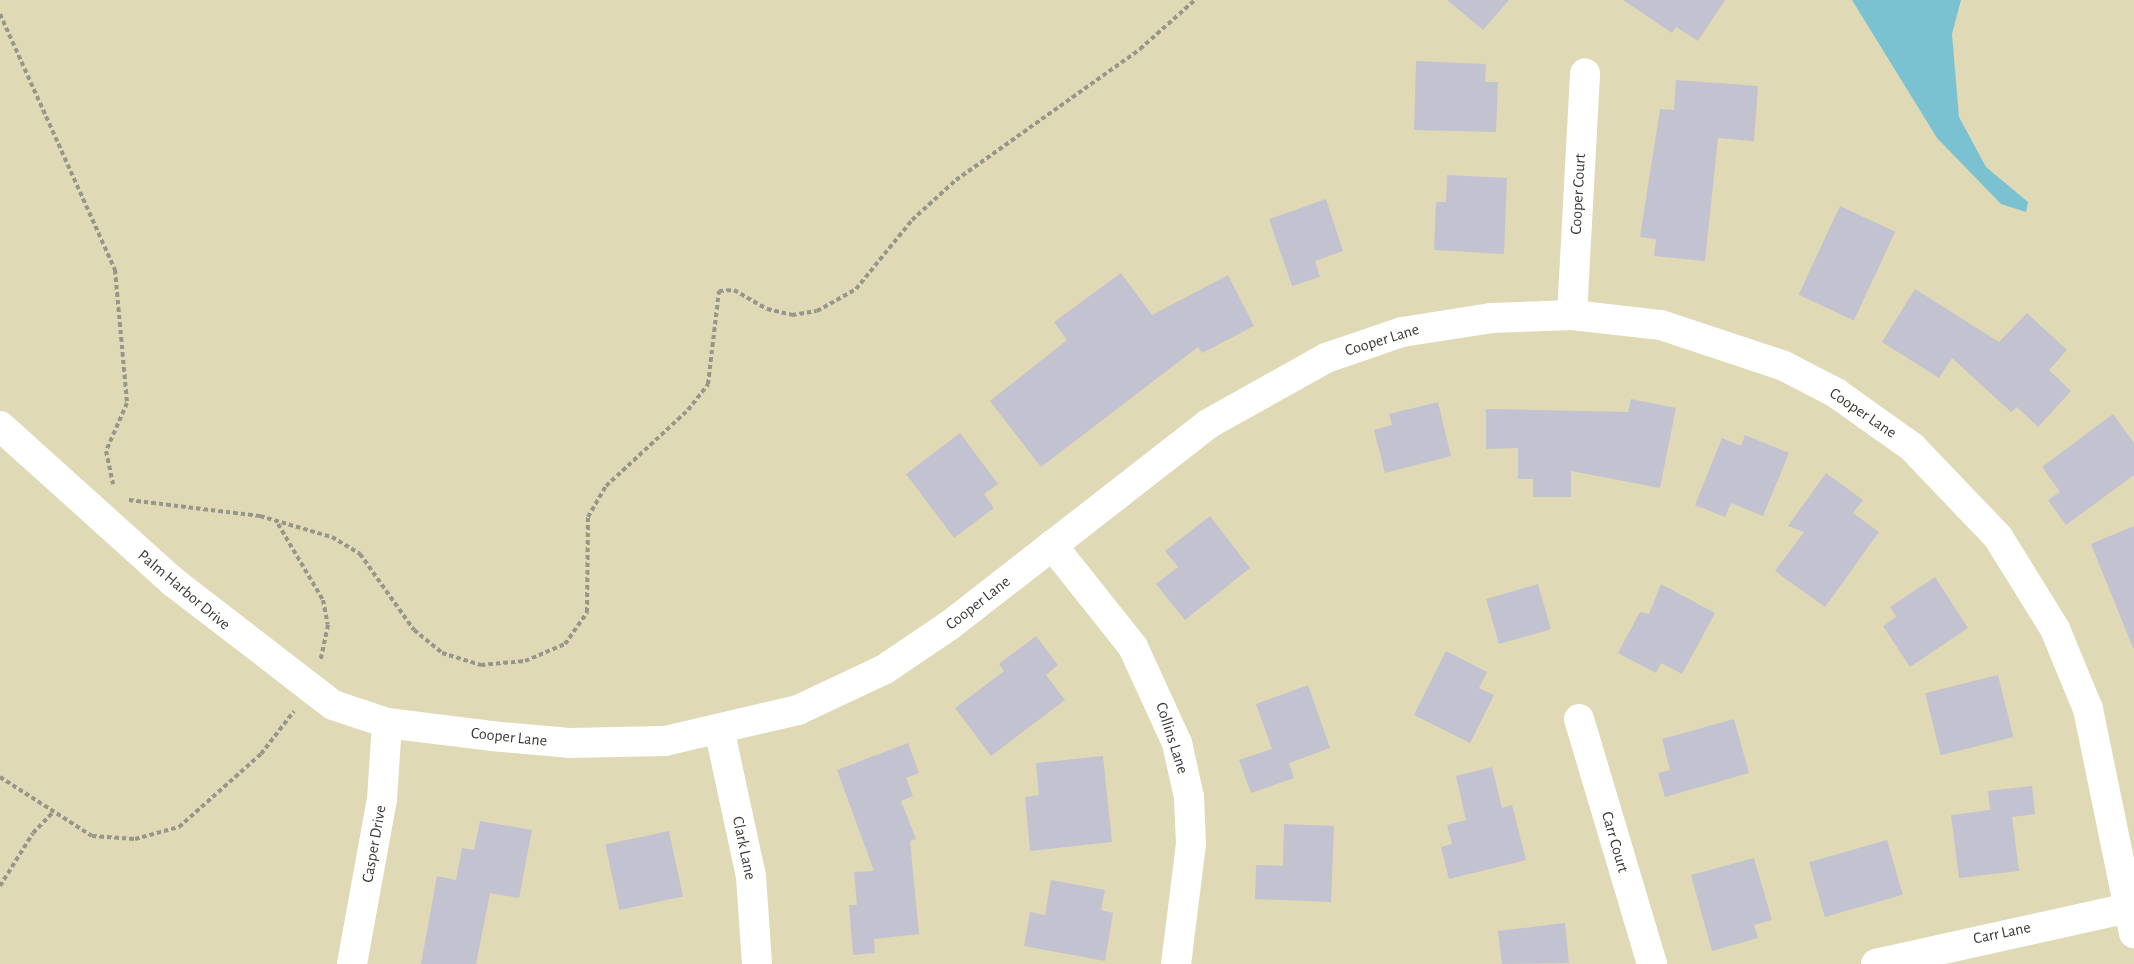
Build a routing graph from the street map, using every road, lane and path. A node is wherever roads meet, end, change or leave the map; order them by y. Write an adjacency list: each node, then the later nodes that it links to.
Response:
1 (1195, 0): 6 (path)
2 (0, 14): 6 (path)
3 (1585, 73): 4 (street, Cooper Court)
4 (1572, 315): 7 (street, Cooper Lane); 15 (street, Cooper Lane)
5 (0, 426): 8 (street, Palm Harbor Drive)
6 (278, 524): 8 (path)
7 (1052, 545): 11 (street, Cooper Lane); 18 (street, Collins Lane)
8 (308, 689): 10 (street, Palm Harbor Drive); 13 (path)
9 (1579, 719): 19 (street, Carr Court)
10 (387, 723): 11 (street, Cooper Lane); 16 (street, Casper Drive)
11 (720, 733): 17 (street, Clark Lane)
12 (0, 777): 13 (path)
13 (54, 811): 14 (path)
14 (0, 885)
15 (2132, 921): 20 (street, Carr Lane)
16 (352, 964)
17 (757, 964)
18 (1176, 964)
19 (1652, 964)
20 (1876, 964)

